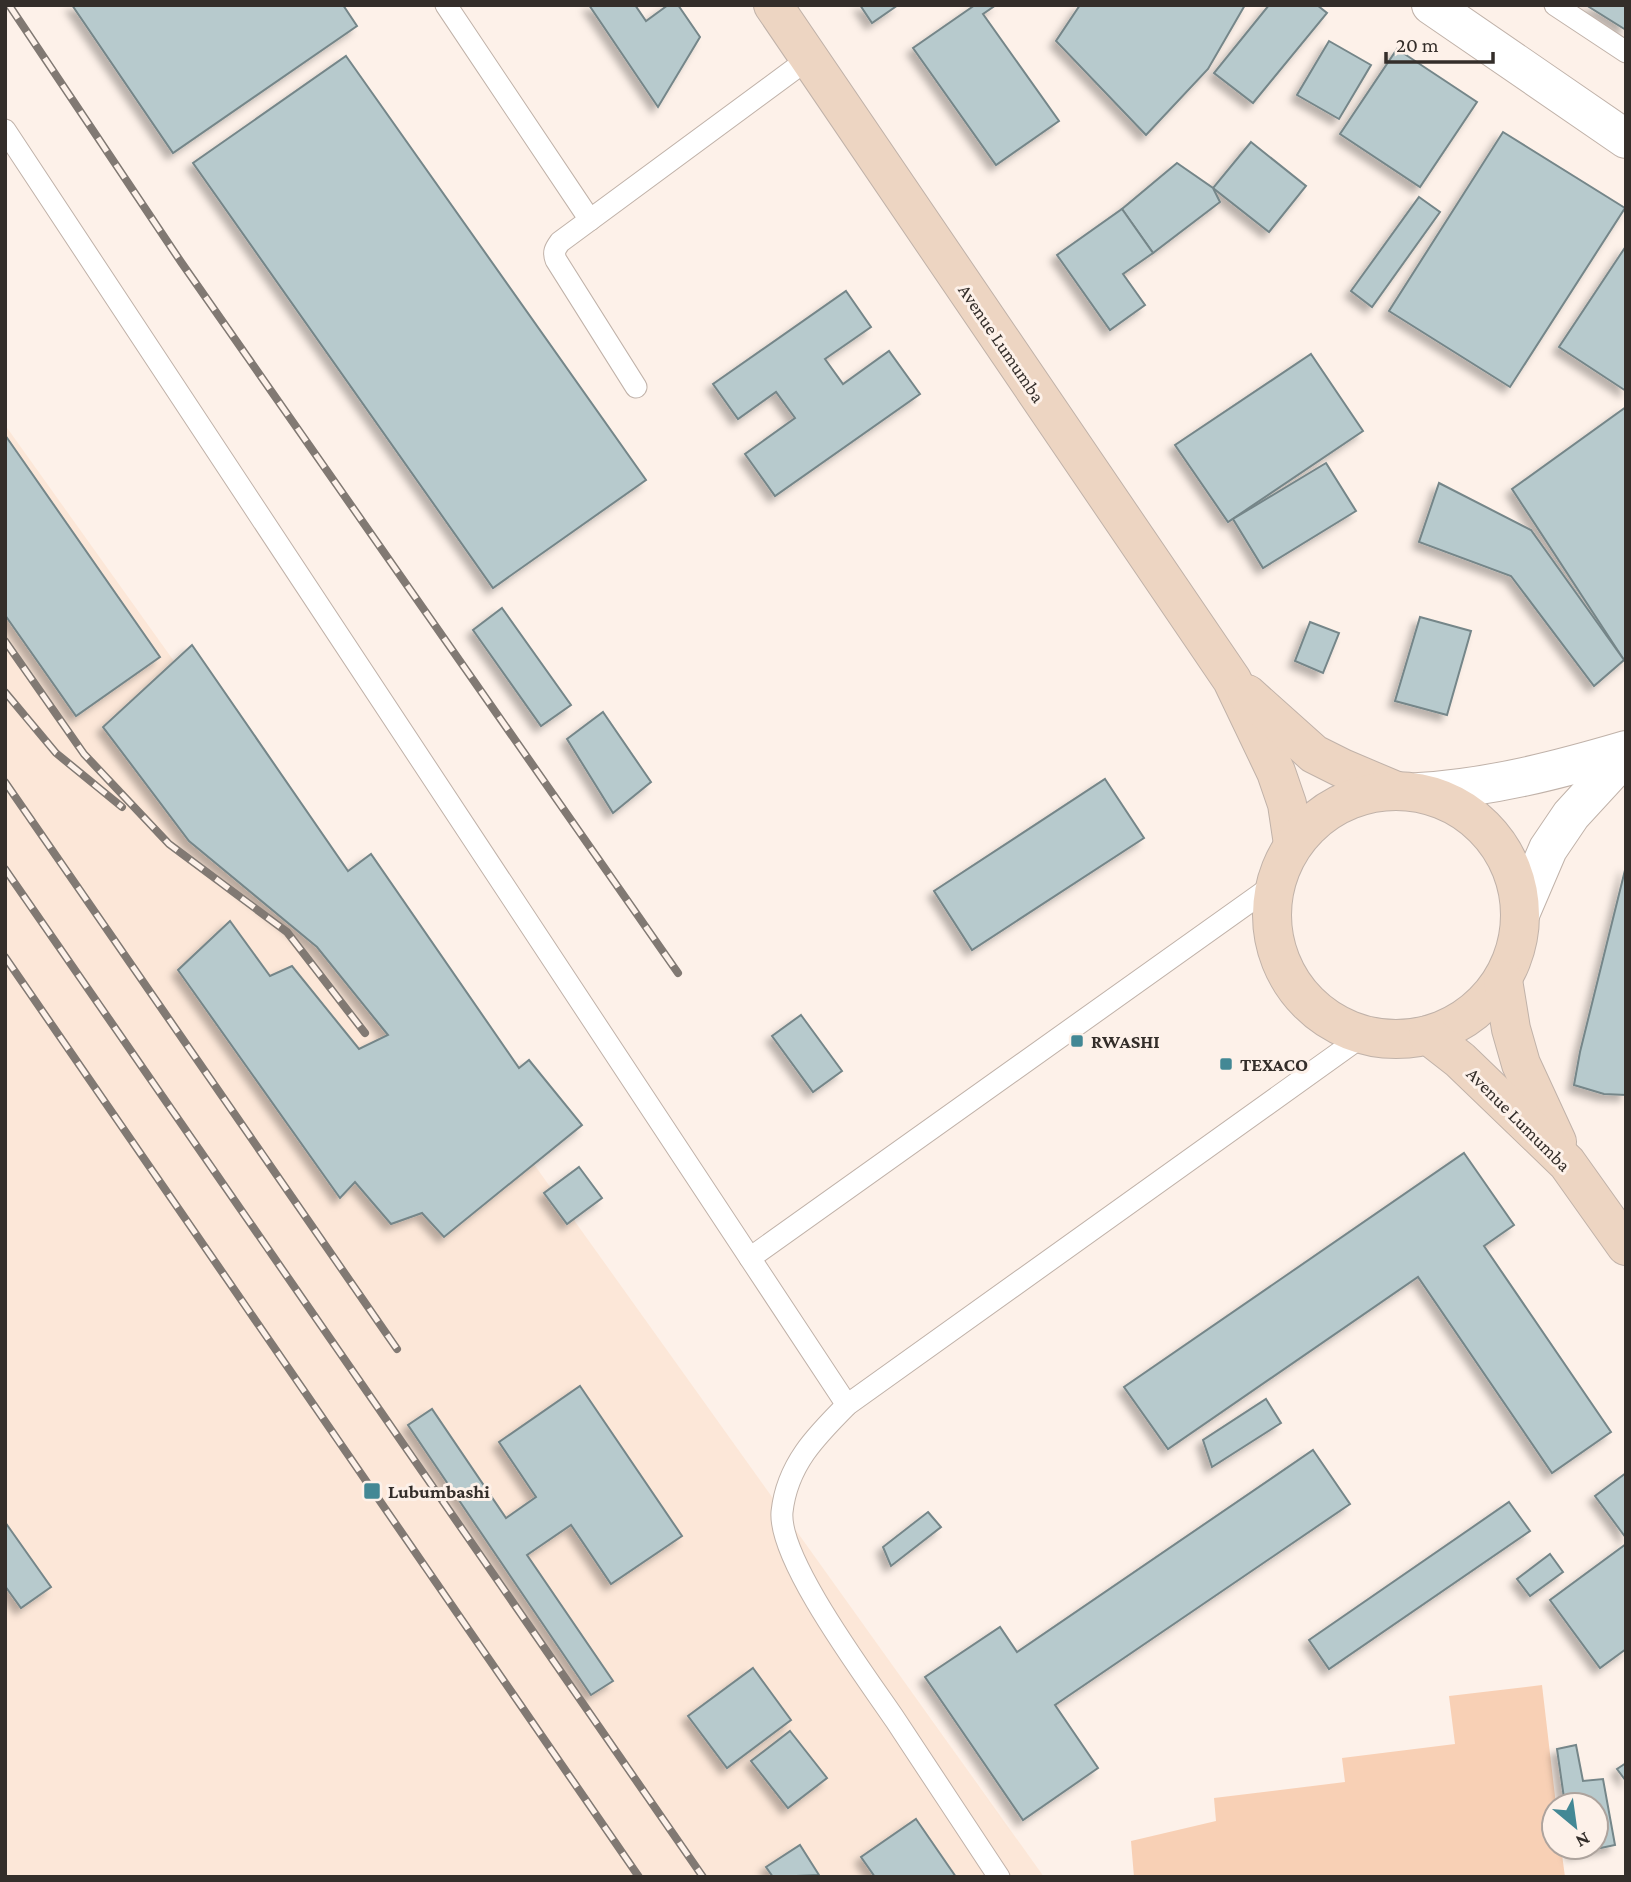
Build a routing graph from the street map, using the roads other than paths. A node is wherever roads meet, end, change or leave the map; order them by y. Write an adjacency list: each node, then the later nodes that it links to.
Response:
1 (446, 5): 9 (lane)
2 (773, 5): 6 (main road, Avenue Lumumba)
3 (1555, 5): 5 (lane)
4 (1442, 8): 8 (street)
5 (1626, 52)
6 (808, 59): 9 (lane); 11 (main road, Avenue Lumumba)
7 (5, 130): 22 (lane)
8 (1626, 139)
9 (590, 220): 10 (lane)
10 (636, 387)
11 (1232, 680): 13 (main road); 14 (main road)
12 (1626, 752): 13 (street); 16 (street)
13 (1407, 791): 14 (main road); 16 (main road)
14 (1293, 844): 15 (main road)
15 (1276, 883): 18 (main road); 22 (lane)
16 (1521, 912): 17 (main road)
17 (1503, 980): 19 (main road); 20 (main road)
18 (1364, 1035): 19 (main road); 23 (lane)
19 (1428, 1035): 20 (main road, Avenue Lumumba)
20 (1567, 1163): 21 (main road, Avenue Lumumba)
21 (1626, 1246)
22 (750, 1258): 23 (lane)
23 (847, 1405): 24 (lane)
24 (999, 1877)

